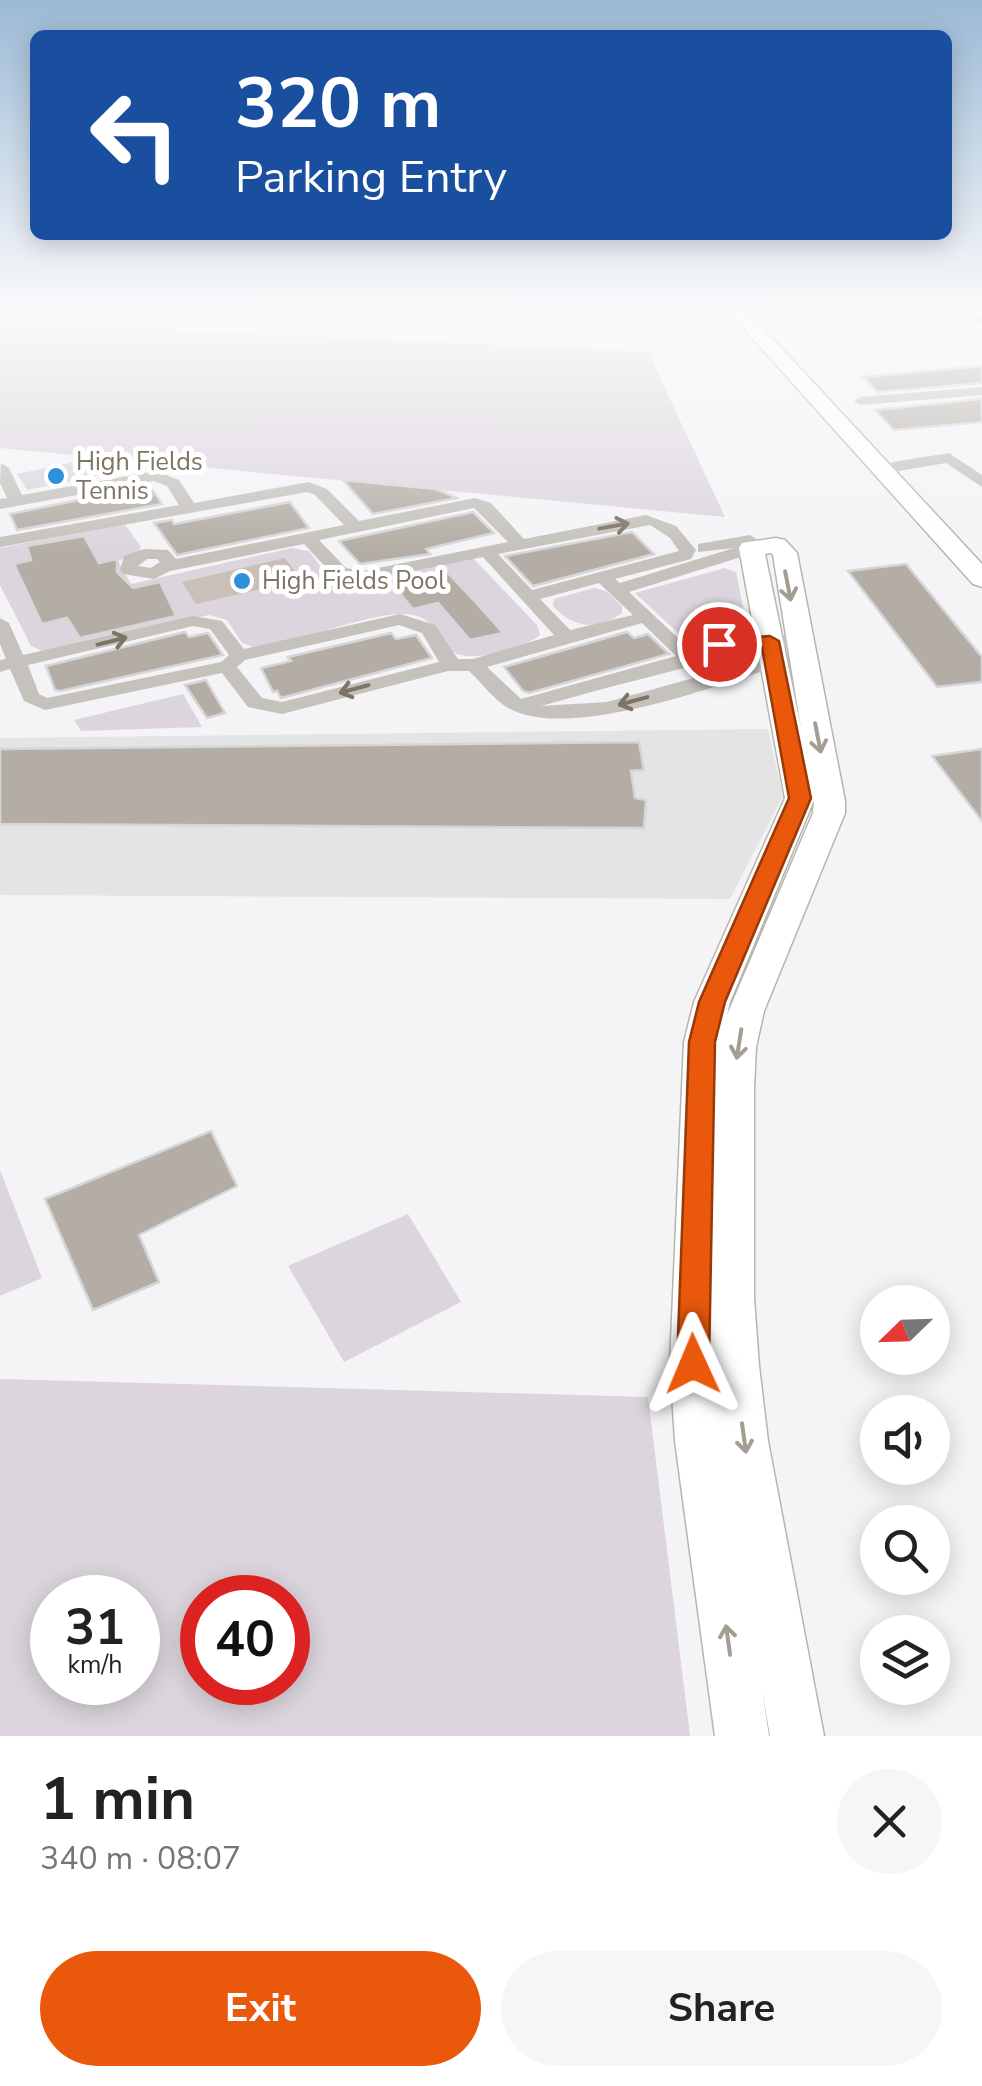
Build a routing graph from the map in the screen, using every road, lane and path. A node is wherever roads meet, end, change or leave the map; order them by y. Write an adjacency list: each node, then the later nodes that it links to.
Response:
1 (809, 390): 22 (street)
2 (822, 390): 5 (street)
3 (982, 391): 4 (street)
4 (861, 401)
5 (893, 467): 7 (street); 20 (street)
6 (1, 468): 10 (street)
7 (982, 482)
8 (309, 487): 9 (street); 11 (street); 13 (street)
9 (211, 496)
10 (4, 502): 11 (street)
11 (189, 508): 12 (street)
12 (135, 518): 14 (street); 15 (street)
13 (355, 527): 14 (street); 16 (street)
14 (308, 538): 19 (street)
15 (0, 542)
16 (518, 543): 19 (street); 21 (street, one-way to 21)
17 (758, 546): 18 (street); 23 (street); 28 (street)
18 (704, 548)
19 (486, 550): 24 (street)
20 (982, 563)
21 (602, 577): 23 (street); 24 (street)
22 (982, 580)
23 (618, 590): 25 (street)
24 (529, 596): 27 (street)
25 (646, 617): 27 (street); 36 (street)
26 (0, 622): 31 (street)
27 (566, 638): 33 (street)
28 (771, 648): 29 (street); 36 (street, one-way to 36); 37 (street)
29 (698, 654)
30 (232, 661): 31 (street, one-way to 30); 32 (street); 32 (street, one-way to 30); 35 (street)
31 (8, 664): 35 (street)
32 (448, 664): 33 (street)
33 (474, 665): 36 (street)
34 (137, 700): 35 (street)
35 (44, 704)
36 (518, 706)
37 (748, 965): 38 (street, one-way to 37); 39 (street, one-way to 39)
38 (742, 1736)
39 (797, 1736)

